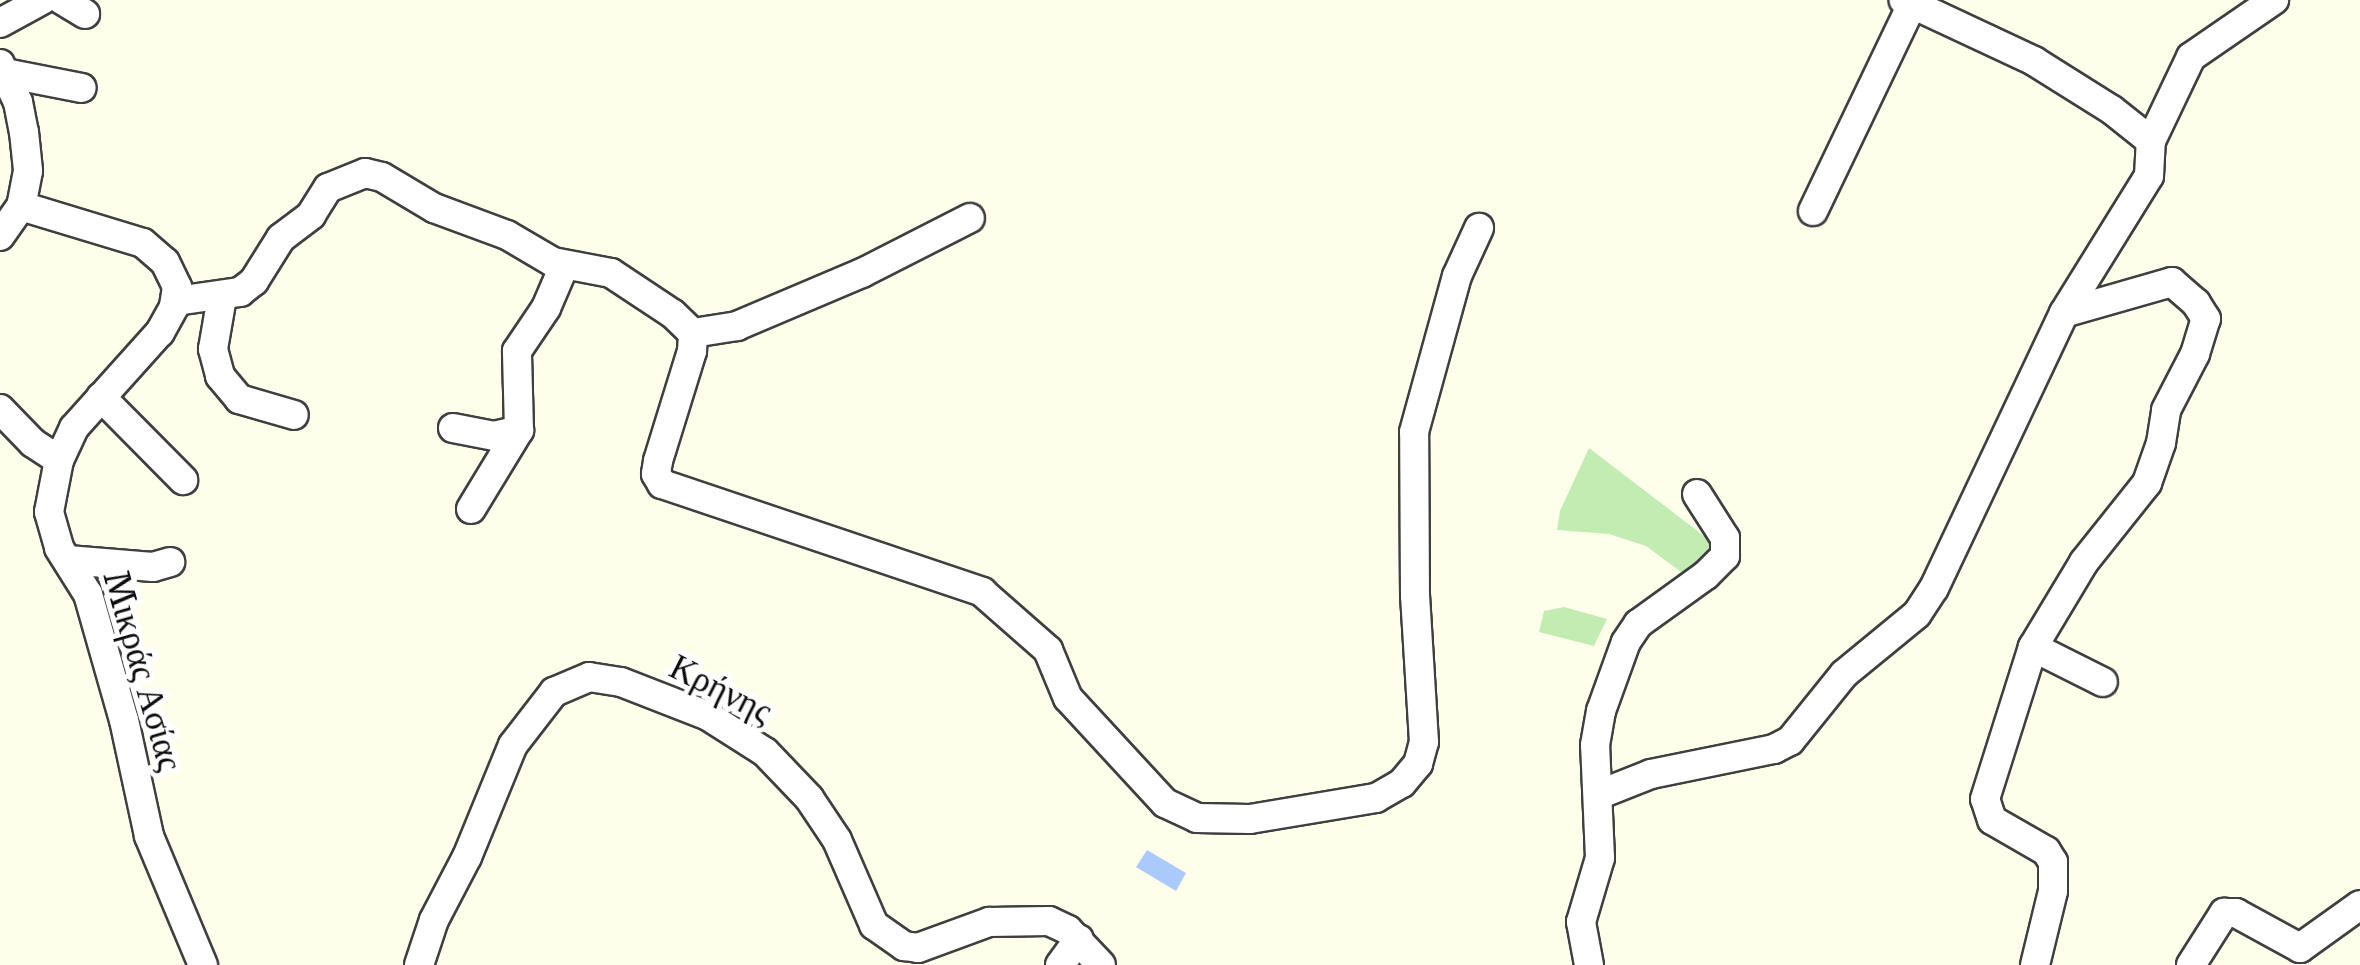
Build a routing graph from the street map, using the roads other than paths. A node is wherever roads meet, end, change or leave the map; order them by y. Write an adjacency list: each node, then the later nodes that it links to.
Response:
1 (42, 0): 4 (street)
2 (2274, 0): 7 (street)
3 (1908, 2): 7 (street); 9 (street)
4 (0, 23)
5 (2, 69): 6 (street); 8 (street)
6 (82, 88)
7 (2151, 142): 16 (street)
8 (22, 206): 12 (street); 15 (street)
9 (1813, 211)
10 (970, 218): 17 (street)
11 (1479, 228): 17 (street)
12 (0, 236)
13 (564, 266): 14 (street); 17 (street); 22 (street)
14 (222, 298): 15 (street); 20 (street)
15 (176, 301): 18 (street, Μικράς Ασίας)
16 (2064, 313): 29 (street); 31 (street)
17 (694, 333)
18 (101, 397): 23 (street, Μικράς Ασίας); 24 (street)
19 (0, 409): 23 (street)
20 (294, 415)
21 (453, 428): 22 (street)
22 (519, 430): 26 (street)
23 (59, 460): 27 (street, Μικράς Ασίας)
24 (184, 480)
25 (1697, 494): 31 (street)
26 (471, 509)
27 (68, 560): 28 (street); 34 (street, Μικράς Ασίας)
28 (170, 562)
29 (2034, 647): 30 (street); 39 (street)
30 (2103, 682)
31 (1598, 794): 38 (street)
32 (2360, 904): 40 (street)
33 (1079, 939): 35 (street, Κρήνης); 36 (street); 37 (street, Κρήνης)
34 (203, 965)
35 (419, 965)
36 (1060, 965)
37 (1100, 965)
38 (1589, 965)
39 (2034, 965)
40 (2191, 965)

